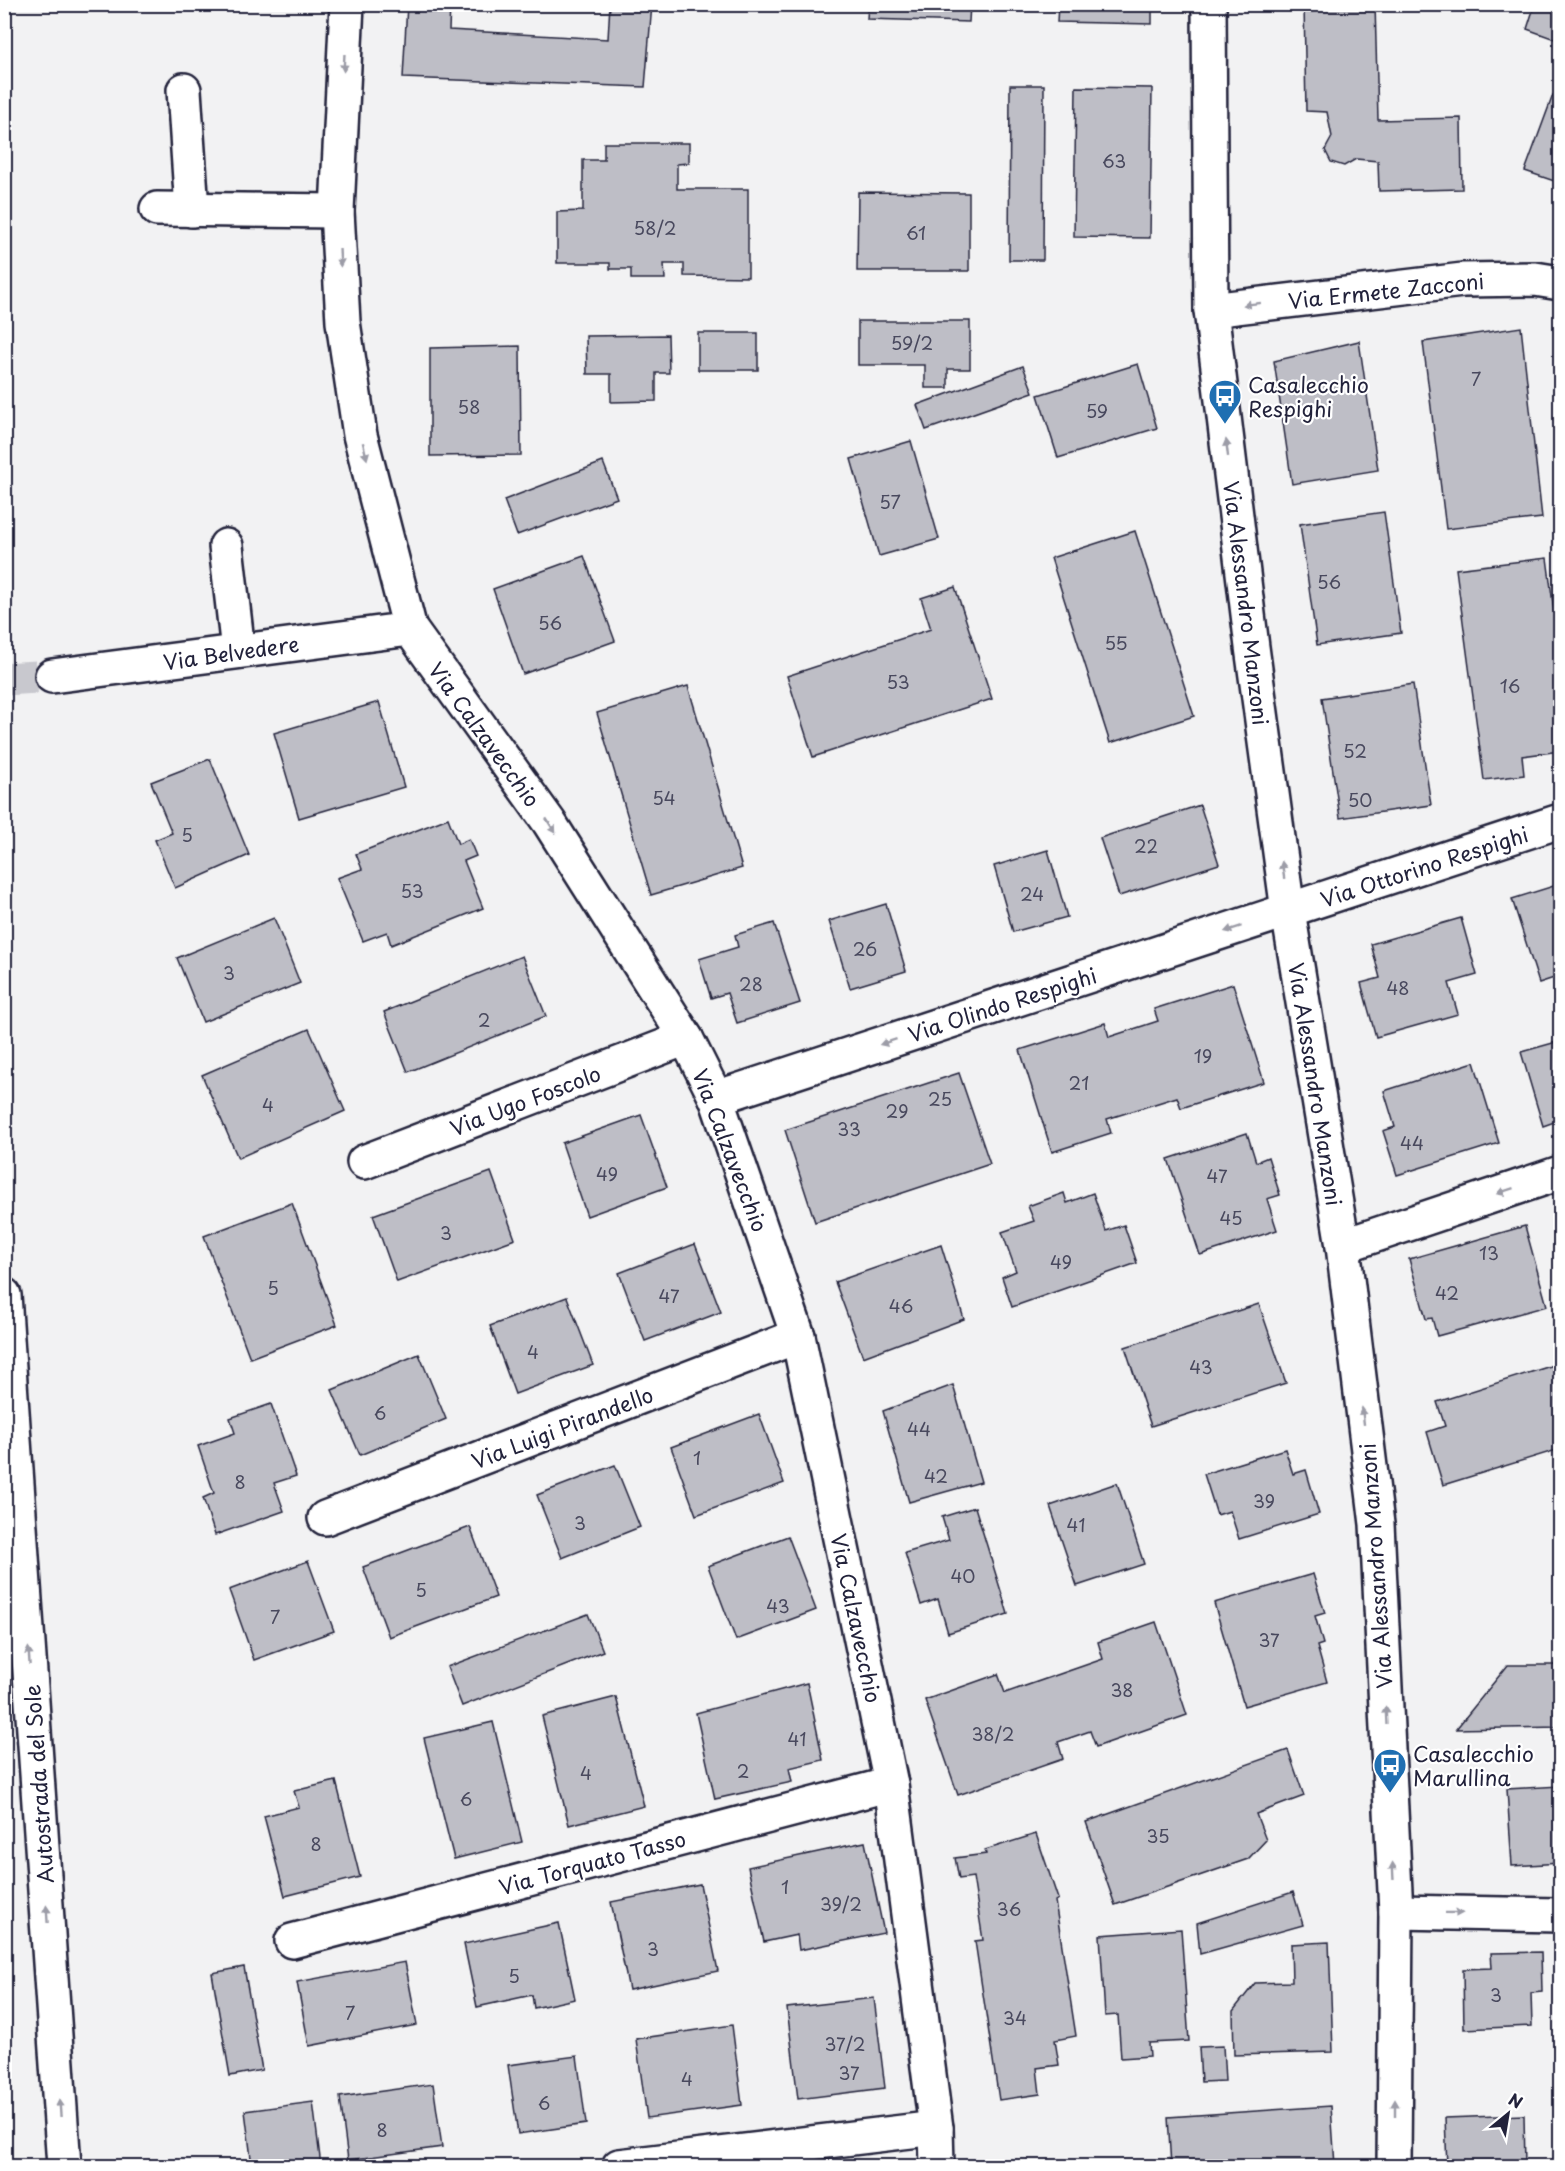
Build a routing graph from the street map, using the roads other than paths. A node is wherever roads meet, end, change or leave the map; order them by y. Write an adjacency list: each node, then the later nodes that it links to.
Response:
1 (347, 4): 6 (main road, Via Calzavecchio, one-way to 6)
2 (1209, 4): 8 (main road, Via Alessandro Manzoni)
3 (184, 90): 5 (main road)
4 (158, 209): 5 (main road)
5 (192, 210): 6 (main road)
6 (337, 211): 10 (main road, Via Calzavecchio, one-way to 10)
7 (1560, 283): 8 (main road, Via Ermete Zacconi, one-way to 8)
8 (1211, 309): 14 (main road, Via Alessandro Manzoni, one-way to 8)
9 (226, 546): 11 (main road)
10 (410, 629): 11 (main road, Via Belvedere); 15 (main road, Via Calzavecchio, one-way to 15)
11 (238, 651): 12 (main road, Via Belvedere)
12 (51, 676)
13 (1560, 820): 14 (main road, Via Ottorino Respighi)
14 (1288, 911): 16 (main road, Via Olindo Respighi, one-way to 16); 19 (main road, Via Alessandro Manzoni)
15 (686, 1038): 16 (main road, Via Calzavecchio); 17 (main road, Via Ugo Foscolo)
16 (716, 1098): 21 (main road, Via Calzavecchio)
17 (364, 1162)
18 (1560, 1173): 19 (main road, one-way to 19)
19 (1342, 1246): 24 (main road, Via Alessandro Manzoni, one-way to 19)
20 (4, 1295): 28 (main road, Autostrada del Sole, one-way to 20)
21 (798, 1336): 22 (main road, Via Luigi Pirandello); 23 (main road, Via Calzavecchio)
22 (325, 1518)
23 (891, 1784): 26 (main road, Via Torquato Tasso); 27 (main road, Via Calzavecchio)
24 (1396, 1912): 25 (main road, one-way to 25); 31 (main road, Via Alessandro Manzoni, one-way to 24)
25 (1560, 1915)
26 (292, 1941)
27 (936, 2128): 29 (main road); 30 (main road, Via Calzavecchio)
28 (64, 2166)
29 (619, 2166)
30 (937, 2166)
31 (1394, 2166)

